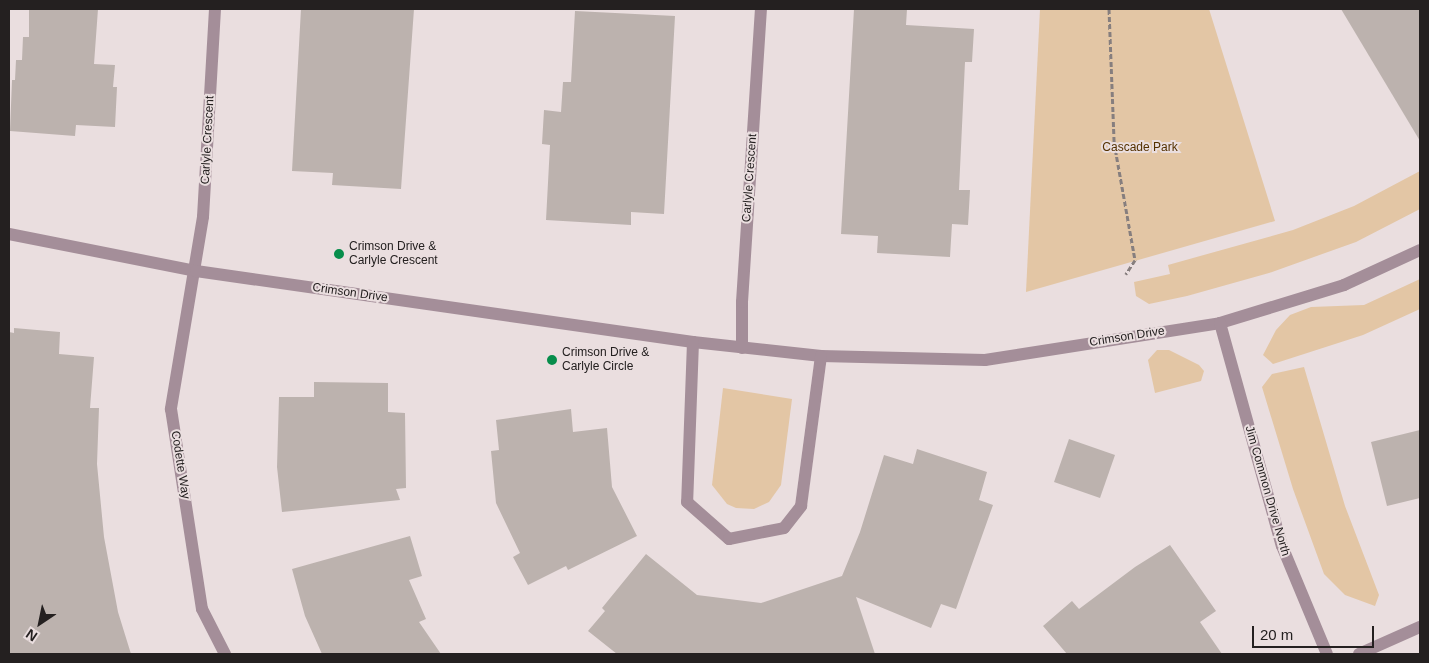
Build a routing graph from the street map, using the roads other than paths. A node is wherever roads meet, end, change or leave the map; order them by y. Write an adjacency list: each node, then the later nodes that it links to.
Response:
1 (215, 9): 5 (street, Carlyle Crescent)
2 (761, 9): 8 (street, Carlyle Crescent)
3 (9, 234): 5 (street, Crimson Drive)
4 (1420, 250): 6 (street, Crimson Drive)
5 (196, 271): 7 (street, Crimson Drive); 11 (street, Codette Way)
6 (1220, 323): 9 (street, Crimson Drive); 12 (street, Jim Common Drive North)
7 (693, 342): 8 (street, Crimson Drive); 9 (street)
8 (742, 348): 9 (street, Crimson Drive)
9 (821, 356)
10 (1420, 627): 13 (street)
11 (226, 654)
12 (1327, 654)
13 (1359, 654)

